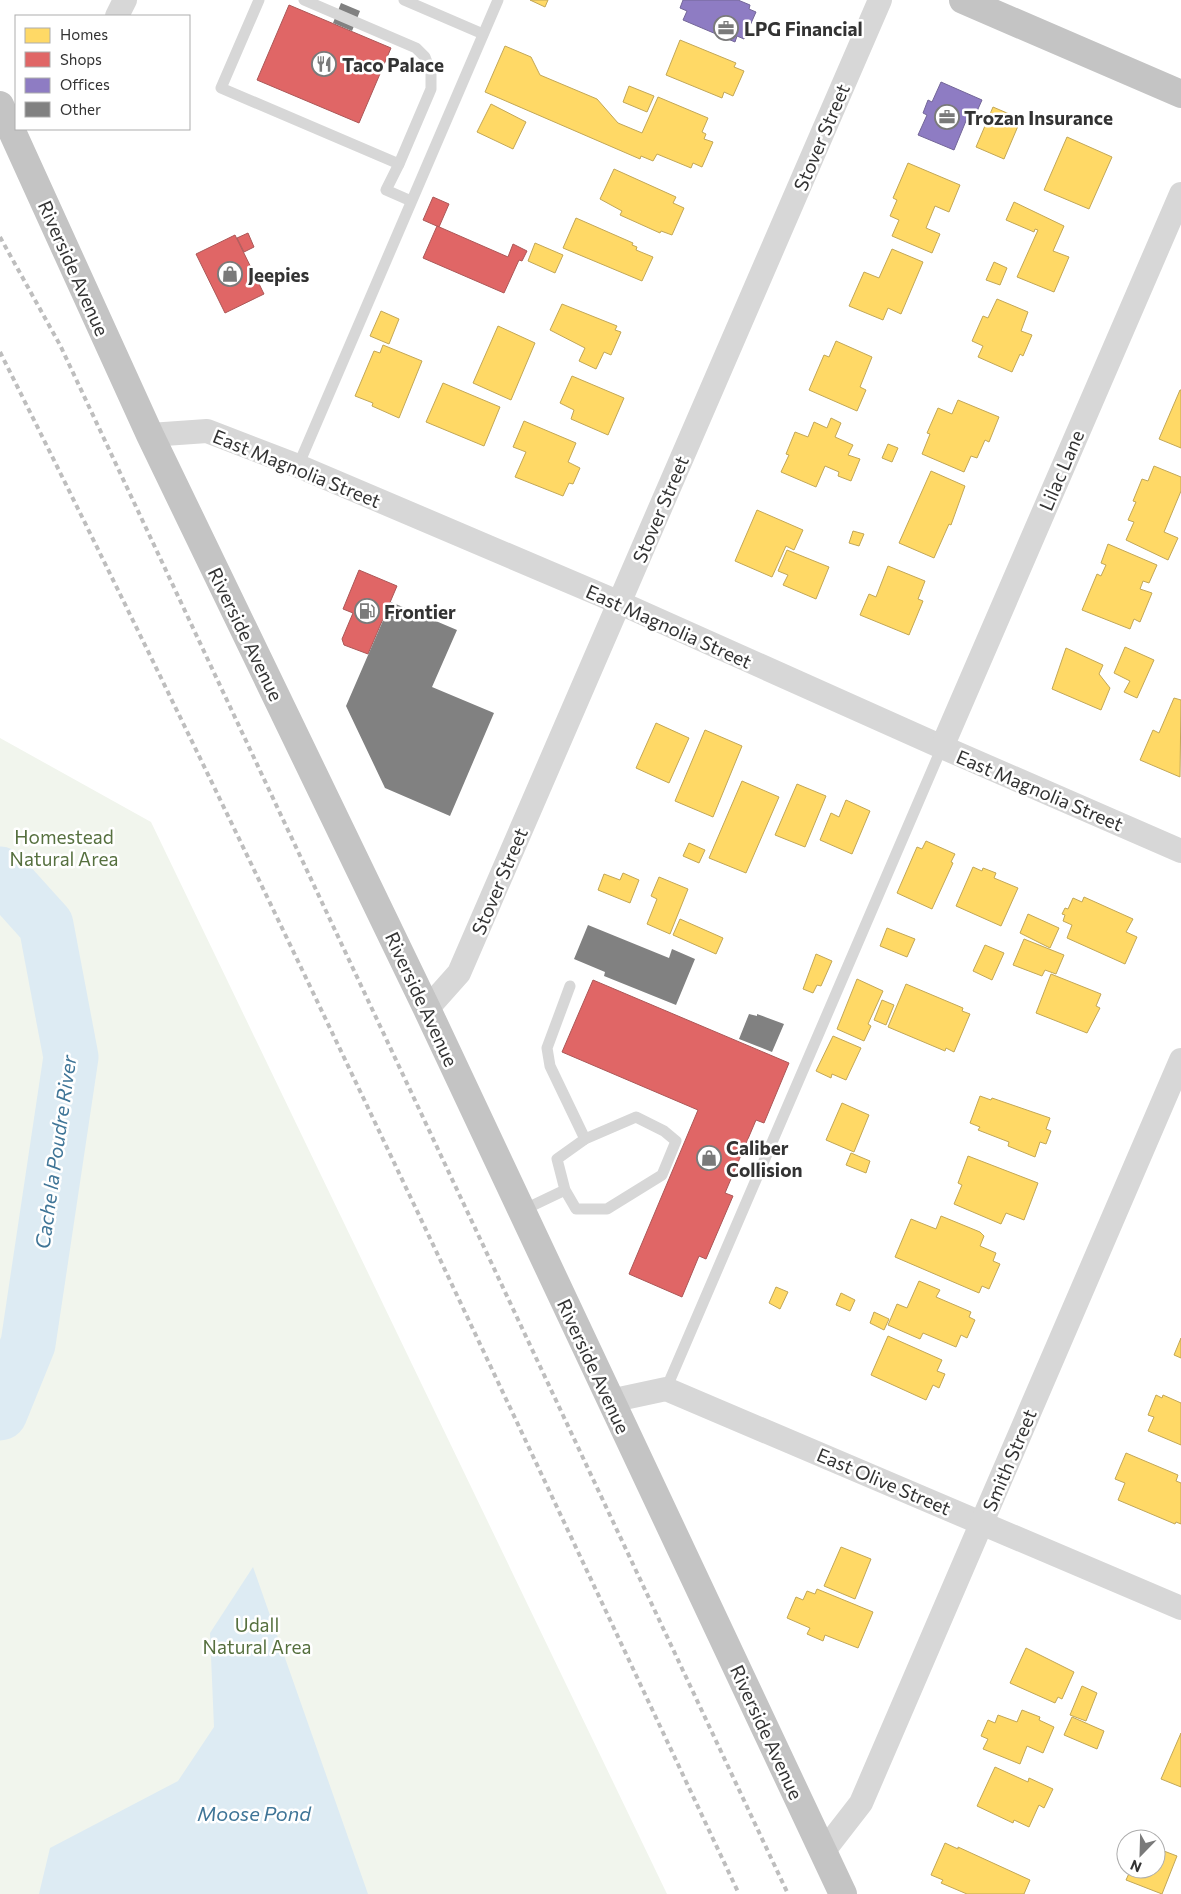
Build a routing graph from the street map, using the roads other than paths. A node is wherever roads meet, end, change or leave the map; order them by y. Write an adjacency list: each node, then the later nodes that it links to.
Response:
1 (125, 0): 8 (street)
2 (304, 0): 14 (lane)
3 (404, 0): 9 (lane)
4 (498, 0): 9 (lane)
5 (880, 0): 19 (street, Stover Street)
6 (964, 0): 10 (highway)
7 (255, 1): 14 (lane)
8 (118, 15)
9 (483, 34): 16 (lane)
10 (1181, 94)
11 (0, 105): 12 (highway, Riverside Avenue)
12 (15, 125)
13 (21, 133): 17 (highway, Riverside Avenue)
14 (398, 164): 16 (lane)
15 (1181, 194): 20 (street, Lilac Lane)
16 (411, 201): 18 (lane)
17 (150, 436): 18 (street, East Magnolia Street); 23 (highway, Riverside Avenue)
18 (298, 466): 19 (street, East Magnolia Street)
19 (620, 603): 20 (street, East Magnolia Street); 23 (street, Stover Street)
20 (942, 747): 21 (street, East Magnolia Street); 28 (lane)
21 (1181, 851)
22 (570, 986): 25 (lane)
23 (427, 1009): 27 (highway, Riverside Avenue)
24 (1181, 1060): 30 (street, Smith Street)
25 (585, 1139): 26 (lane); 26 (lane)
26 (565, 1190): 27 (lane)
27 (521, 1211): 29 (highway, Riverside Avenue)
28 (666, 1389): 29 (street); 30 (street, East Olive Street)
29 (610, 1401): 32 (highway, Riverside Avenue)
30 (982, 1522): 31 (street, East Olive Street); 32 (street, Smith Street)
31 (1181, 1608)
32 (823, 1852): 33 (highway, Riverside Avenue)
33 (843, 1894)

